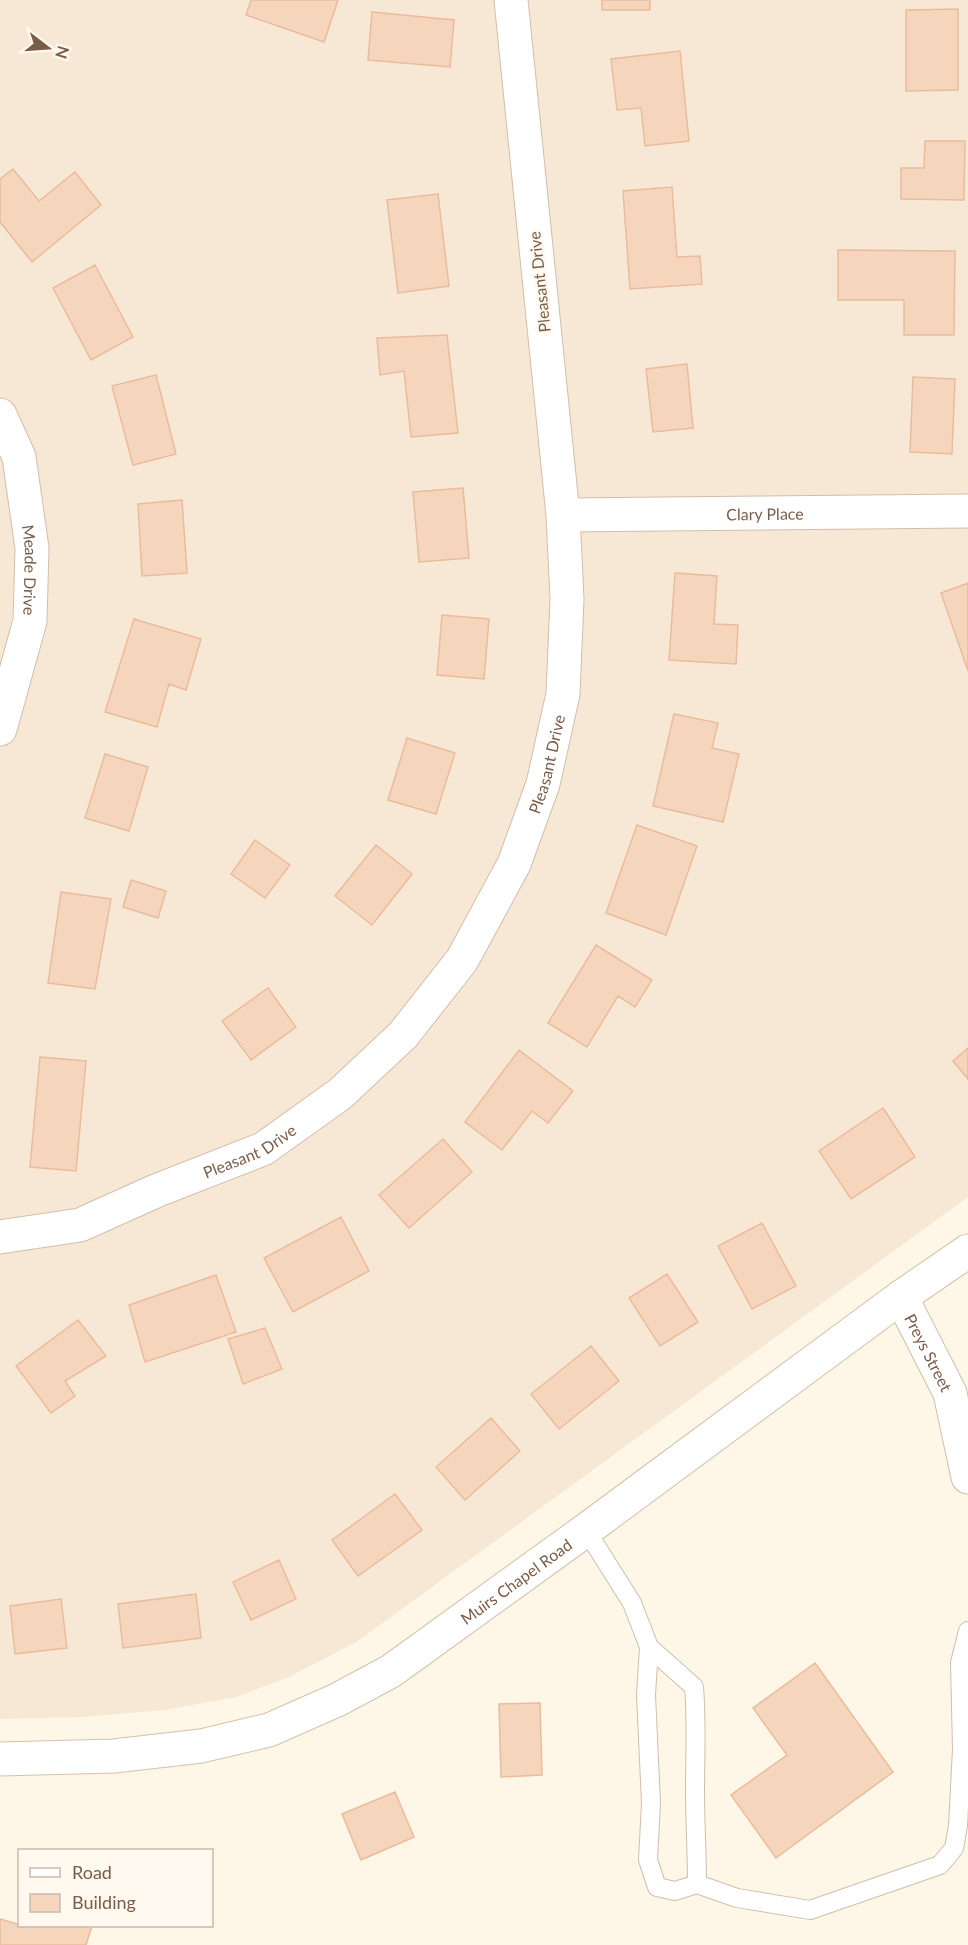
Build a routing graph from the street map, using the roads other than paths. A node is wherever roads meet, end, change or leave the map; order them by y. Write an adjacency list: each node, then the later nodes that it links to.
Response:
1 (511, 0): 4 (street, Pleasant Drive)
2 (0, 414): 5 (street, Meade Drive)
3 (968, 511): 4 (street, Clary Place)
4 (563, 515): 6 (street, Pleasant Drive)
5 (0, 729)
6 (0, 1238)
7 (968, 1251): 8 (street, Muirs Chapel Road)
8 (901, 1298): 9 (street, Preys Street); 10 (street, Muirs Chapel Road)
9 (968, 1477)
10 (586, 1530): 12 (lane); 13 (street, Muirs Chapel Road)
11 (968, 1631): 14 (lane)
12 (649, 1647): 14 (lane); 14 (lane)
13 (0, 1759)
14 (697, 1884)

